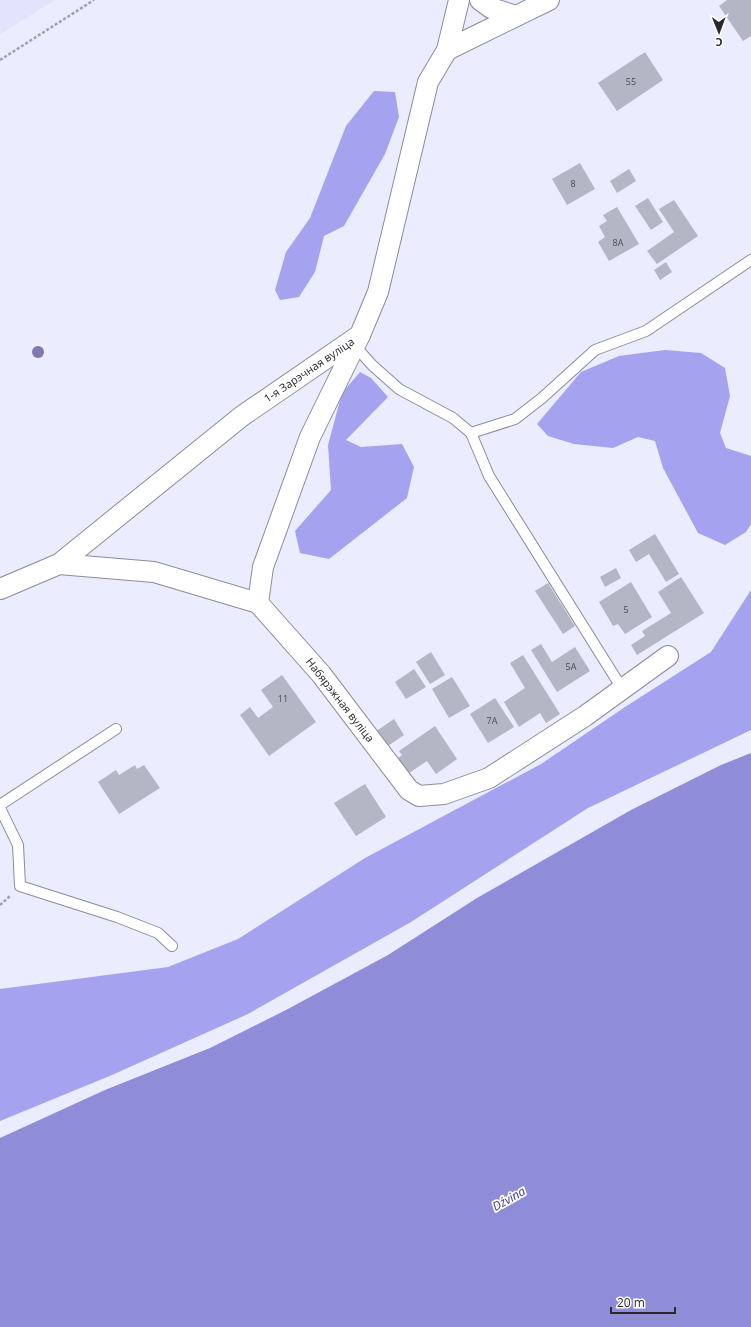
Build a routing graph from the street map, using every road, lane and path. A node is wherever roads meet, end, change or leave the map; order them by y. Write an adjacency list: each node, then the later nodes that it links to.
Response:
1 (94, 0): 7 (path)
2 (459, 0): 6 (street, 1-я Зарэчная вуліца)
3 (480, 0): 5 (street)
4 (549, 0): 5 (street)
5 (516, 16): 6 (street)
6 (446, 50): 9 (street, 1-я Зарэчная вуліца)
7 (0, 60)
8 (751, 260): 10 (lane)
9 (358, 341): 10 (lane); 11 (street, 1-я Зарэчная вуліца); 13 (street)
10 (472, 433): 15 (lane)
11 (59, 564): 12 (street); 13 (street)
12 (0, 589)
13 (258, 603): 15 (street, Набярэжная вуліца)
14 (668, 656): 15 (street, Набярэжная вуліца)
15 (623, 690)
16 (116, 729): 17 (lane)
17 (0, 807): 18 (lane)
18 (172, 946)

